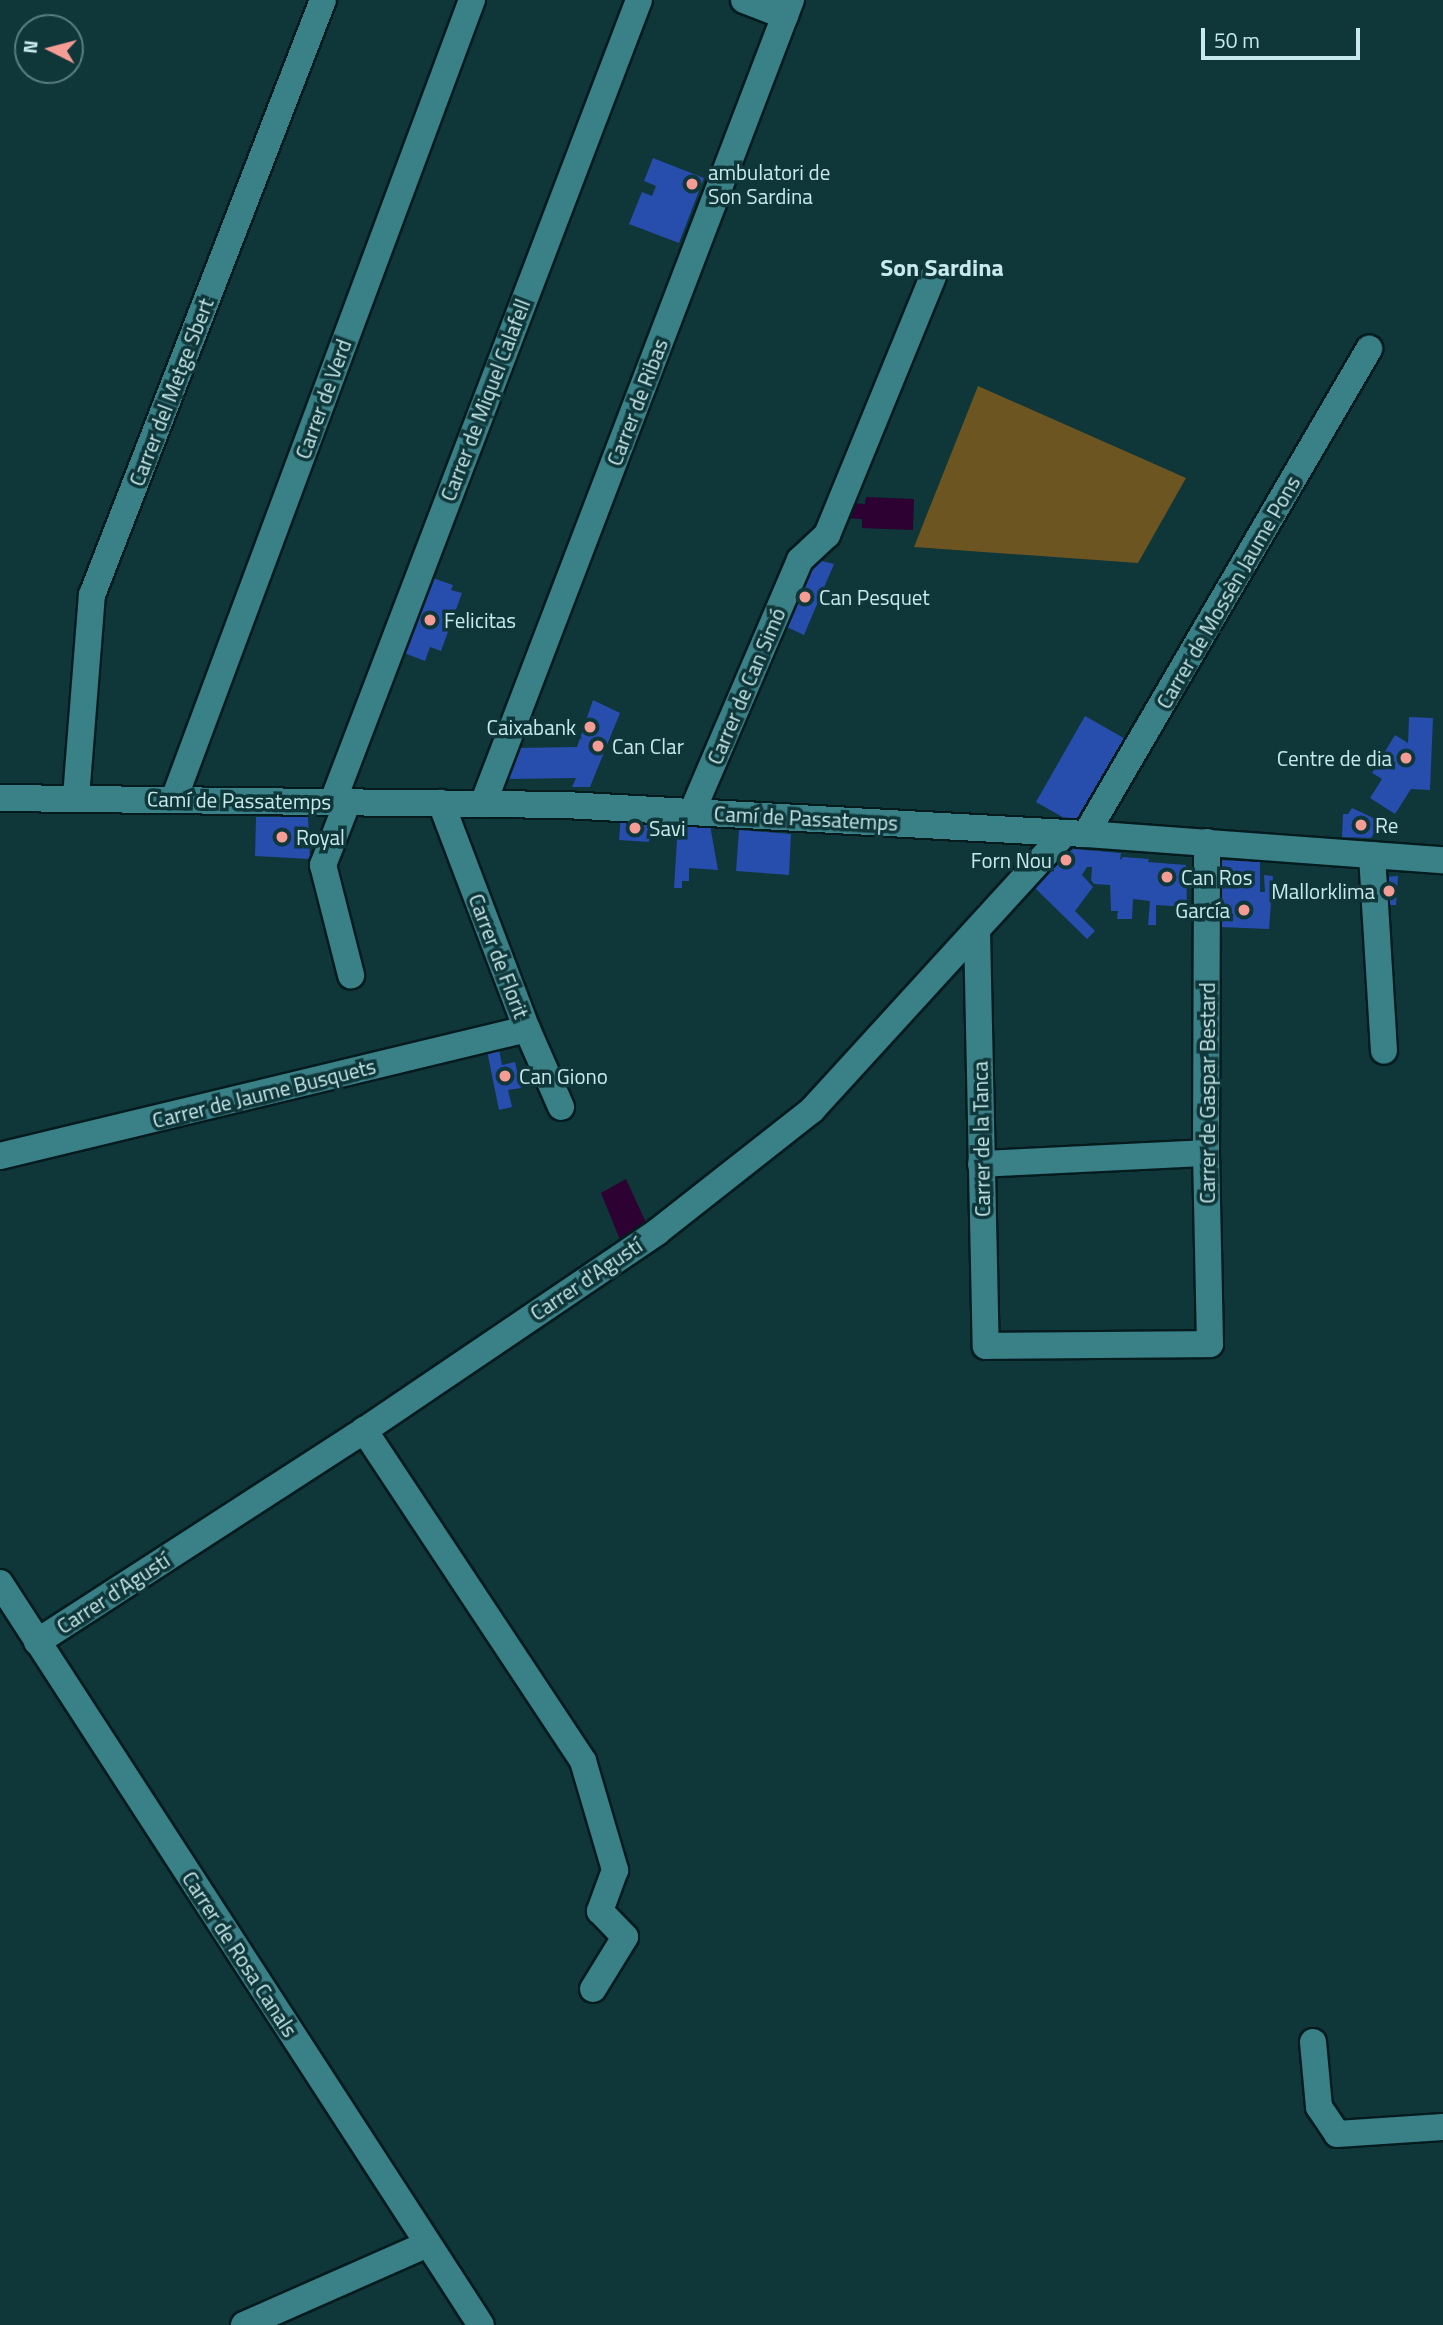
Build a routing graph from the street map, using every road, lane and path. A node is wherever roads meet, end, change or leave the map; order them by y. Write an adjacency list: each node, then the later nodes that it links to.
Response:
1 (323, 0): 9 (street, Carrer del Metge Sbert)
2 (472, 0): 10 (street, Carrer de Verd)
3 (639, 0): 11 (street, Carrer de Miquel Calafell)
4 (744, 0): 5 (street)
5 (788, 8): 13 (street, Carrer de Ribas)
6 (933, 278): 14 (street, Carrer de Can Simó)
7 (1369, 349): 15 (street, Carrer de Mossèn Jaume Pons)
8 (0, 797): 9 (street, Camí de Passatemps)
9 (76, 797): 10 (street, Camí de Passatemps)
10 (174, 799): 11 (street, Camí de Passatemps)
11 (340, 801): 12 (street, Camí de Passatemps); 20 (street, Carrer de Miquel Calafell)
12 (441, 803): 13 (street, Camí de Passatemps); 21 (street, Carrer de Florit)
13 (484, 804): 14 (street, Camí de Passatemps)
14 (692, 812): 15 (street, Camí de Passatemps)
15 (1076, 833): 16 (street, Camí de Passatemps); 19 (street, Carrer d'Agustí)
16 (1207, 842): 17 (street, Camí de Passatemps); 24 (street, Carrer de Gaspar Bestard)
17 (1373, 855): 18 (street, Camí de Passatemps); 22 (street)
18 (1443, 860)
19 (977, 931): 26 (street, Carrer de la Tanca); 28 (street, Carrer d'Agustí)
20 (351, 975)
21 (527, 1029): 23 (street, Carrer de Florit); 25 (street, Carrer de Jaume Busquets)
22 (1384, 1051)
23 (561, 1107)
24 (1206, 1153): 26 (street); 27 (street, Carrer de Gaspar Bestard)
25 (0, 1156)
26 (981, 1164): 27 (street, Carrer de la Tanca)
27 (986, 1346)
28 (365, 1430): 30 (street, Carrer d'Agustí); 31 (street)
29 (0, 1583): 30 (street, Carrer de Rosa Canals)
30 (37, 1642): 34 (street, Carrer de Rosa Canals)
31 (593, 1989)
32 (1313, 2042): 33 (street)
33 (1443, 2127)
34 (428, 2244): 35 (street); 36 (street, Carrer de Rosa Canals)
35 (244, 2325)
36 (481, 2325)

